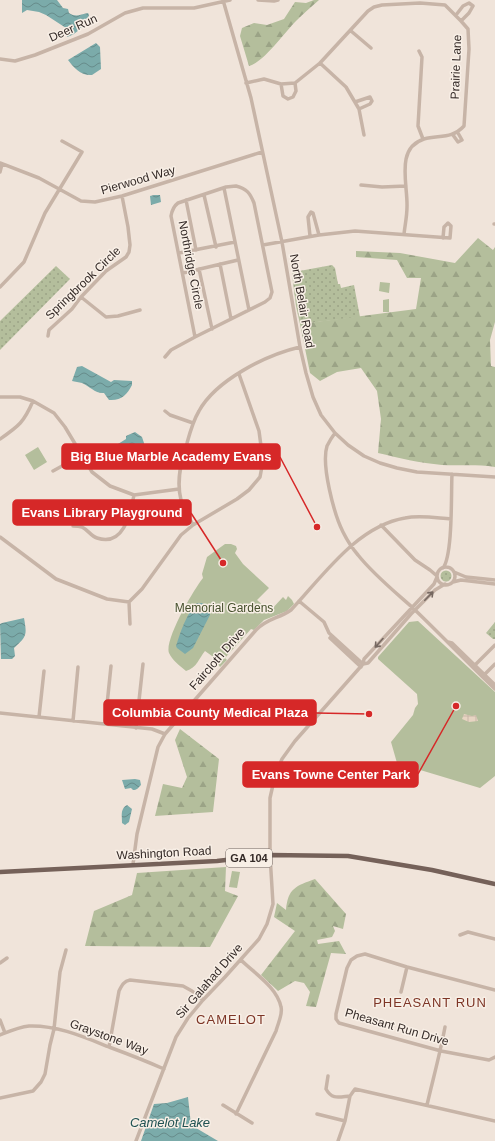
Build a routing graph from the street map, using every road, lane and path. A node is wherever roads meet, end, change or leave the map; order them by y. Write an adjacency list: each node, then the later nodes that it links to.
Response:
1 (230, 0): 4 (street, Deer Run)
2 (258, 0): 3 (street)
3 (278, 0)
4 (224, 1): 10 (street, Deer Run); 12 (street, North Belair Road)
5 (456, 15): 6 (street, Prairie Lane); 6 (street); 7 (street, Prairie Lane)
6 (461, 21): 17 (street, Prairie Lane)
7 (351, 31): 8 (street); 11 (street, Prairie Lane)
8 (371, 48)
9 (419, 51): 20 (street)
10 (0, 59)
11 (320, 62): 13 (street, Prairie Lane); 15 (street)
12 (246, 83): 14 (street); 22 (street, North Belair Road)
13 (295, 83): 14 (street); 14 (street)
14 (281, 84)
15 (355, 102): 16 (street); 16 (street)
16 (359, 109): 18 (street)
17 (458, 133): 19 (street); 19 (street)
18 (364, 135)
19 (453, 135): 20 (street)
20 (423, 139): 26 (street)
21 (62, 141): 28 (street)
22 (262, 152): 30 (street, Pierwood Way); 37 (street, North Belair Road)
23 (1, 164): 24 (street); 28 (street, Pierwood Way)
24 (0, 172)
25 (361, 185): 26 (street)
26 (406, 186): 33 (street)
27 (224, 188): 29 (street, Northridge Circle); 36 (street); 38 (street, Northridge Circle)
28 (59, 189): 30 (street, Pierwood Way); 46 (street)
29 (204, 195): 31 (street, Northridge Circle); 39 (street)
30 (122, 196): 47 (street, Springbrook Circle)
31 (186, 200): 40 (street); 41 (street, Northridge Circle)
32 (319, 234): 33 (street); 34 (street); 34 (street)
33 (404, 234): 35 (street)
34 (310, 236): 37 (street)
35 (443, 238)
36 (235, 242): 39 (street); 42 (street)
37 (282, 242): 38 (street); 54 (street, North Belair Road)
38 (263, 245): 49 (street, Northridge Circle)
39 (216, 247): 40 (street)
40 (196, 250): 41 (street)
41 (179, 253): 45 (street, Northridge Circle)
42 (238, 260): 43 (street); 49 (street)
43 (220, 264): 44 (street); 50 (street)
44 (199, 269): 45 (street); 51 (street)
45 (183, 273): 53 (street, Northridge Circle)
46 (0, 287)
47 (81, 297): 48 (street); 52 (street, Springbrook Circle)
48 (140, 310)
49 (249, 310): 50 (street, Northridge Circle)
50 (231, 319): 51 (street, Northridge Circle)
51 (212, 329): 53 (street, Northridge Circle)
52 (48, 336)
53 (195, 337): 55 (street, Northridge Circle)
54 (300, 347): 56 (street); 61 (street, North Belair Road)
55 (165, 357)
56 (239, 374): 60 (street); 72 (street)
57 (0, 397): 58 (street)
58 (33, 401): 62 (street); 65 (street)
59 (165, 411): 60 (street)
60 (193, 423): 63 (street)
61 (335, 433): 67 (street, North Belair Road); 76 (street)
62 (0, 439)
63 (185, 447): 64 (street); 69 (street)
64 (202, 453)
65 (82, 455): 66 (street); 70 (street)
66 (53, 472)
67 (452, 474): 68 (street, North Belair Road); 71 (street)
68 (495, 477)
69 (179, 489): 70 (street); 72 (street)
70 (134, 495): 74 (street)
71 (451, 519): 73 (street, Faircloth Drive); 77 (street)
72 (193, 525): 87 (street)
73 (381, 525): 76 (street, Faircloth Drive); 79 (street)
74 (73, 526)
75 (0, 538): 87 (street)
76 (351, 545): 86 (street, Faircloth Drive); 88 (street)
77 (447, 559): 78 (street); 80 (street)
78 (441, 569): 79 (street); 80 (street); 81 (street)
79 (430, 570): 81 (street)
80 (452, 570): 82 (street); 83 (street)
81 (437, 577): 84 (street); 88 (street)
82 (495, 580)
83 (452, 582): 84 (street); 85 (street)
84 (445, 584): 88 (street, one-way to 84)
85 (495, 584)
86 (299, 601): 93 (street); 106 (street, Faircloth Drive)
87 (129, 602): 89 (street)
88 (413, 609): 93 (street, Sir Galahad Drive); 96 (street)
89 (130, 624)
90 (495, 645): 96 (street)
91 (143, 664): 105 (street)
92 (495, 664): 98 (street)
93 (362, 665): 107 (street, Sir Galahad Drive)
94 (111, 666): 104 (street)
95 (78, 667): 103 (street)
96 (474, 667): 98 (street)
97 (44, 671): 102 (street)
98 (483, 676): 99 (street); 100 (street)
99 (495, 685)
100 (495, 689)
101 (0, 713): 102 (street)
102 (39, 717): 103 (street)
103 (73, 721): 104 (street)
104 (105, 724): 105 (street)
105 (136, 728): 106 (street)
106 (165, 734): 108 (street, Faircloth Drive)
107 (270, 856): 108 (main road, Washington Road / GA 104); 110 (main road, Washington Road / GA 104); 115 (street, Sir Galahad Drive)
108 (133, 864): 109 (main road, Washington Road / GA 104)
109 (0, 872)
110 (495, 884)
111 (460, 936): 112 (street)
112 (495, 939)
113 (66, 950): 123 (street)
114 (7, 958): 116 (street)
115 (241, 960): 120 (street, Sir Galahad Drive); 135 (street)
116 (0, 963)
117 (407, 967): 118 (street, Pheasant Run Drive); 119 (street); 127 (street, Pheasant Run Drive)
118 (495, 990)
119 (401, 992)
120 (203, 1000): 126 (street); 129 (street, Sir Galahad Drive)
121 (0, 1020): 124 (street)
122 (445, 1027): 127 (street)
123 (54, 1029): 124 (street, Graystone Way); 126 (street, Graystone Way); 132 (street)
124 (5, 1033): 125 (street, Graystone Way)
125 (0, 1035)
126 (109, 1047): 129 (street, Graystone Way)
127 (441, 1051): 128 (street, Pheasant Run Drive); 134 (street)
128 (495, 1057)
129 (164, 1069): 140 (street, Sir Galahad Drive)
130 (328, 1076): 131 (street)
131 (350, 1096): 134 (street); 137 (street)
132 (0, 1098)
133 (223, 1105): 135 (street)
134 (427, 1106): 138 (street)
135 (236, 1114): 139 (street)
136 (317, 1114): 137 (street)
137 (345, 1121): 141 (street)
138 (495, 1121)
139 (252, 1123)
140 (136, 1141)
141 (338, 1141)

